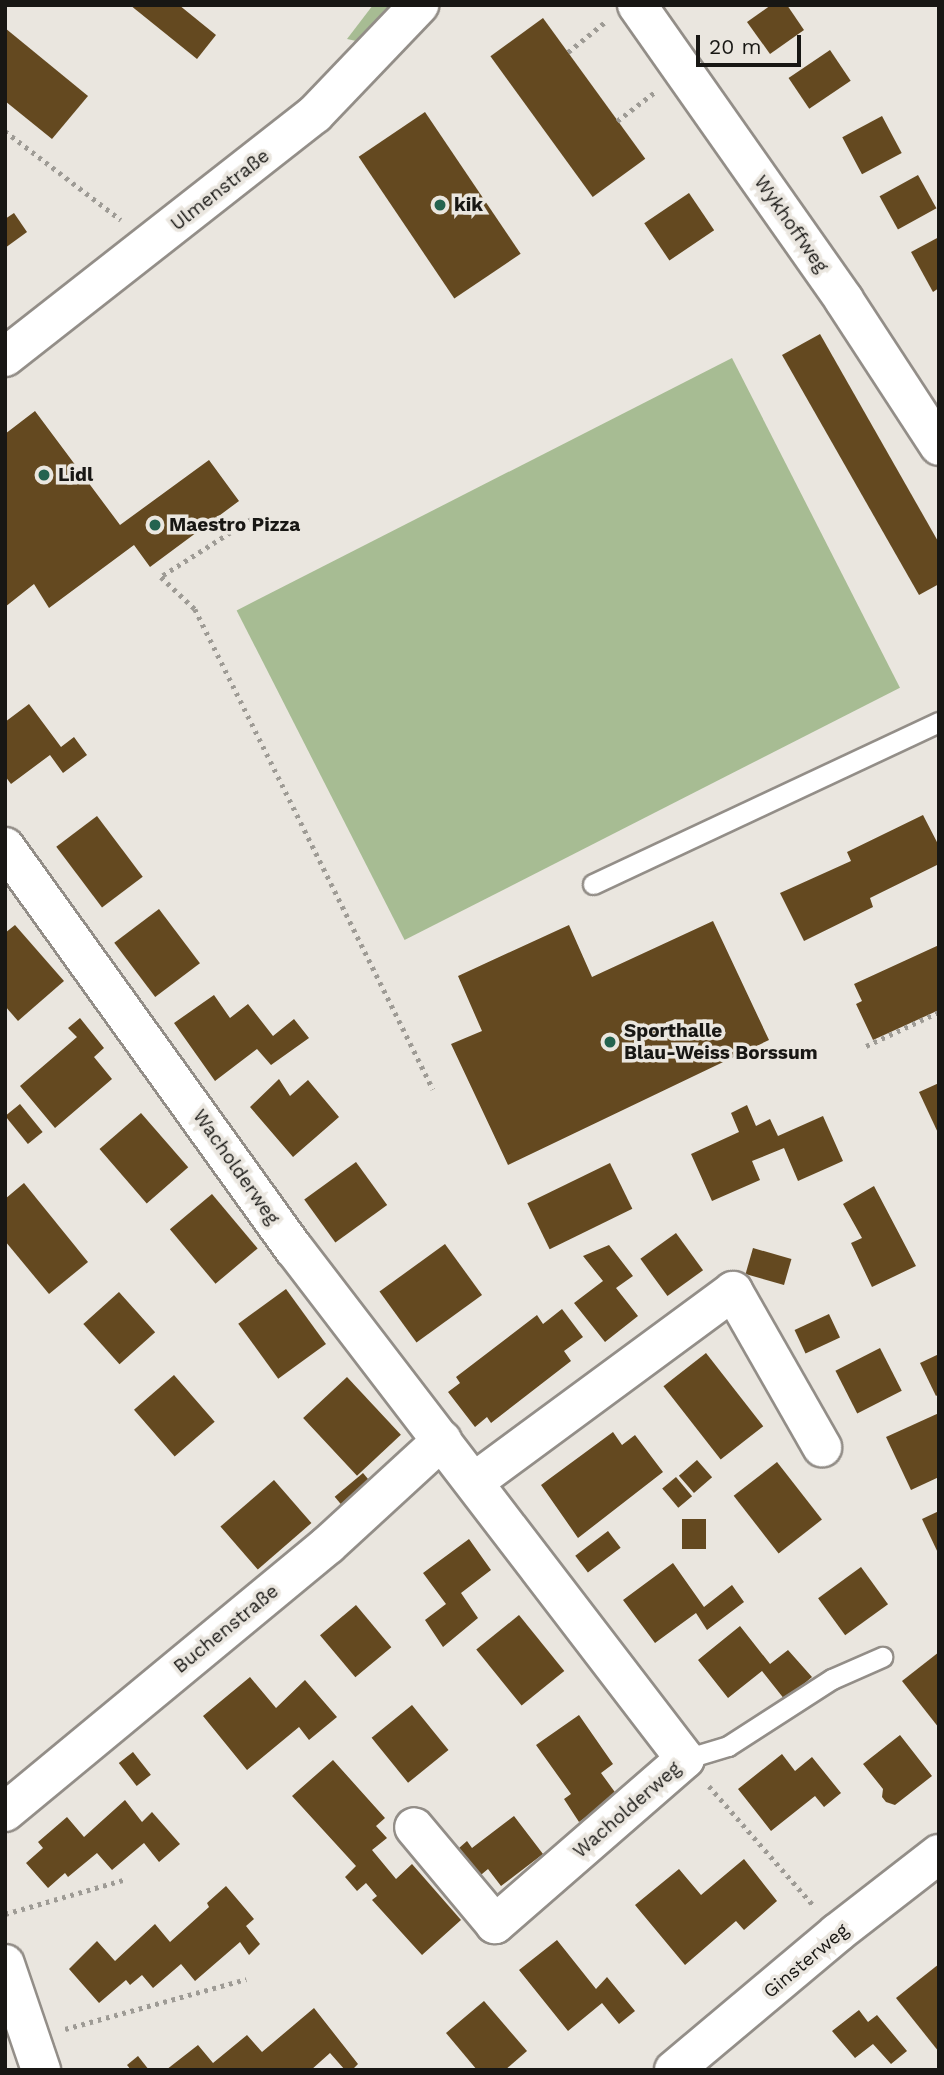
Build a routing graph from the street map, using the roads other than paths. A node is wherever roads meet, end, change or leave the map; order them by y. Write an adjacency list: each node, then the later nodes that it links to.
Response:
1 (419, 5): 3 (street, Ulmenstraße)
2 (626, 9): 4 (street, Wykhoffweg)
3 (5, 358)
4 (939, 446)
5 (939, 722): 7 (lane)
6 (5, 847): 8 (street, Wacholderweg)
7 (593, 884)
8 (442, 1440): 10 (street, Wacholderweg); 13 (street, Buchenstraße)
9 (822, 1447): 10 (street)
10 (474, 1482): 12 (street, Wacholderweg)
11 (882, 1657): 12 (lane)
12 (685, 1759): 14 (street, Wacholderweg)
13 (5, 1812)
14 (414, 1827)
15 (939, 1854): 18 (street, Ginsterweg)
16 (5, 1964): 17 (street)
17 (36, 2054)
18 (674, 2070)

